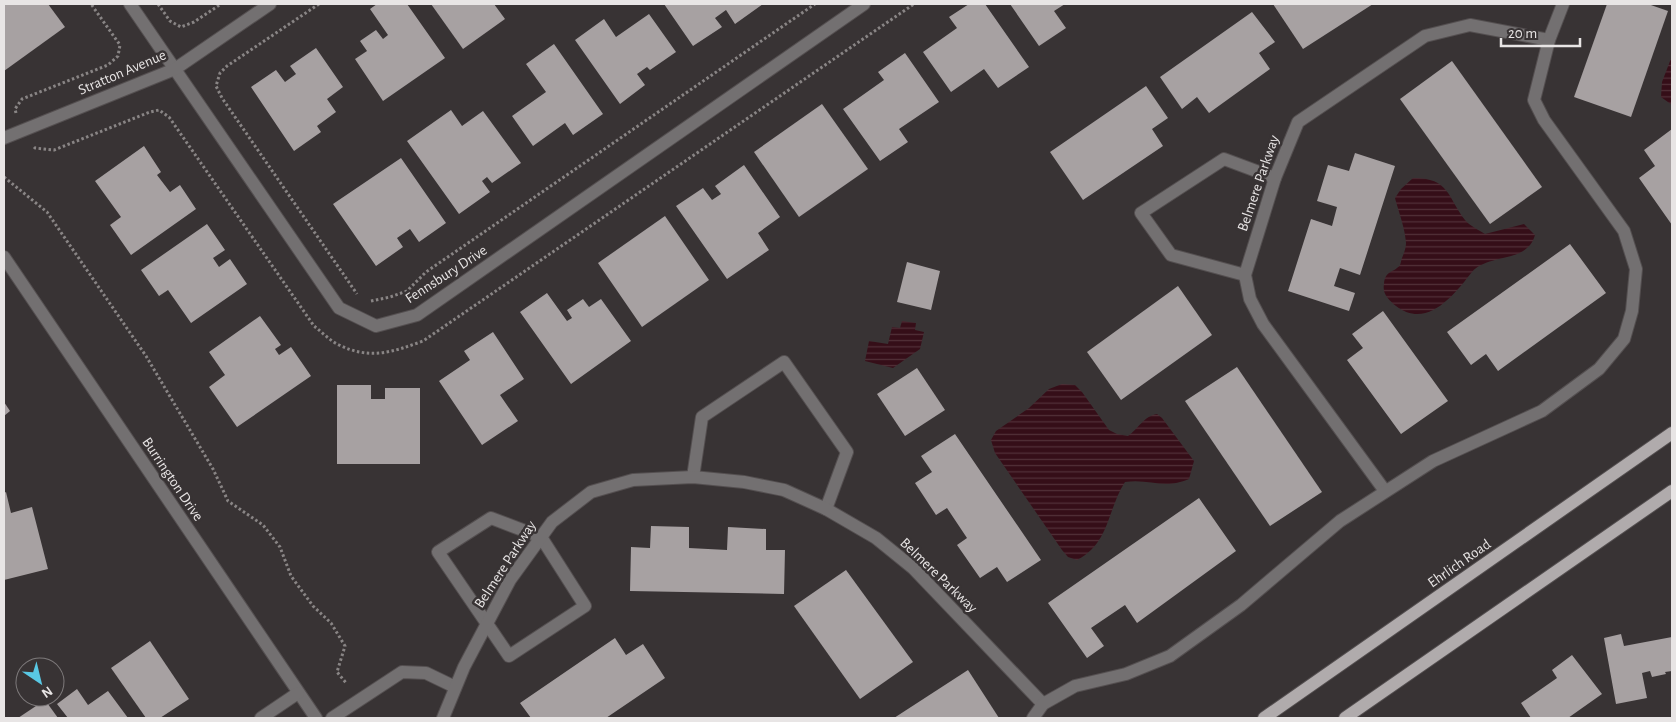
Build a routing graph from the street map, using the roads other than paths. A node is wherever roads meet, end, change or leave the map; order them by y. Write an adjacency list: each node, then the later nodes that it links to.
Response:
1 (130, 4): 6 (street, Fennsbury Drive)
2 (270, 4): 6 (street, Stratton Avenue)
3 (864, 4): 6 (street, Fennsbury Drive)
4 (1563, 4): 5 (street)
5 (1549, 40): 8 (street, Belmere Parkway); 13 (street)
6 (175, 69): 7 (street, Stratton Avenue)
7 (4, 138)
8 (1275, 178): 10 (street, Belmere Parkway); 10 (street)
9 (4, 257): 19 (street, Burrington Drive)
10 (1245, 274): 13 (street, Belmere Parkway)
11 (1672, 433): 21 (main road, Ehrlich Road)
12 (693, 477): 15 (street, Belmere Parkway); 15 (street); 16 (street, Belmere Parkway)
13 (1385, 491): 20 (street)
14 (1672, 491): 27 (main road)
15 (826, 509): 20 (street, Belmere Parkway)
16 (541, 537): 17 (street, Belmere Parkway); 17 (street); 17 (street)
17 (487, 623): 18 (street, Belmere Parkway)
18 (455, 687): 24 (street); 25 (street, Belmere Parkway)
19 (298, 693): 22 (street); 23 (street, Burrington Drive)
20 (1043, 704): 26 (street)
21 (1268, 717)
22 (261, 718)
23 (316, 718)
24 (332, 718)
25 (443, 718)
26 (1033, 718)
27 (1345, 718)

